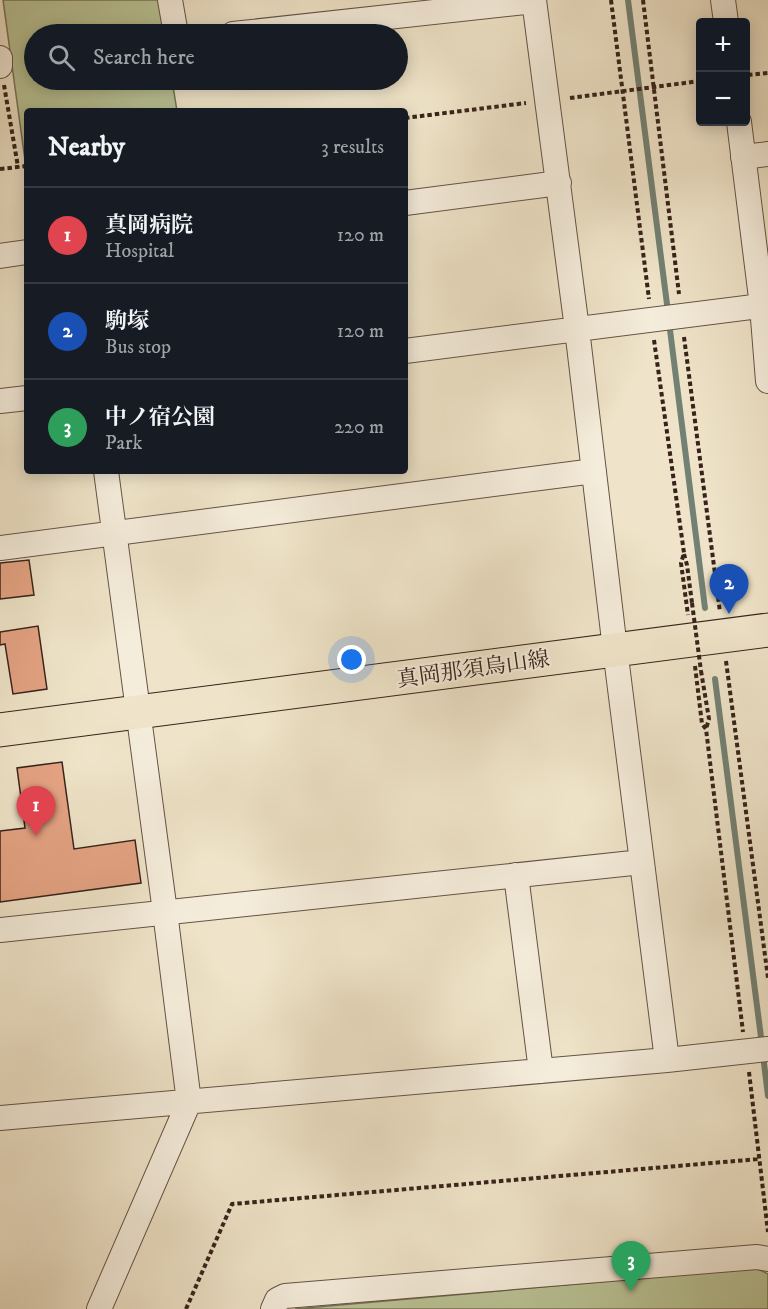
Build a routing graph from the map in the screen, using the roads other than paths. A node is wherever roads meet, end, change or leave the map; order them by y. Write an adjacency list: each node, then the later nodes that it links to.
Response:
1 (170, 0): 5 (street)
2 (723, 0): 4 (street)
3 (534, 1): 6 (street); 10 (street)
4 (725, 18)
5 (174, 24)
6 (324, 24)
7 (739, 126): 9 (street)
8 (768, 154): 9 (street)
9 (743, 157): 14 (street)
10 (559, 183): 11 (street); 15 (street)
11 (408, 203)
12 (24, 252): 13 (street)
13 (0, 256)
14 (765, 306): 15 (street); 17 (street)
15 (578, 329): 16 (street); 20 (street)
16 (408, 351)
17 (768, 381)
18 (24, 398): 19 (street)
19 (0, 401)
20 (594, 471): 22 (street); 25 (street)
21 (106, 474): 22 (street)
22 (114, 534): 23 (street); 26 (street)
23 (0, 548)
24 (768, 630): 25 (main road, 真岡那須烏山線)
25 (615, 649): 26 (main road, 真岡那須烏山線); 28 (street)
26 (139, 713): 27 (main road, 真岡那須烏山線); 30 (street)
27 (0, 730)
28 (642, 862): 29 (street); 33 (street)
29 (516, 875): 30 (street); 34 (street)
30 (165, 912): 31 (street); 35 (street)
31 (0, 930)
32 (752, 1051): 33 (street)
33 (667, 1060): 34 (street)
34 (541, 1071): 35 (street)
35 (189, 1102): 36 (street); 38 (street)
36 (0, 1118)
37 (768, 1259): 39 (street)
38 (99, 1309)
39 (273, 1309)

